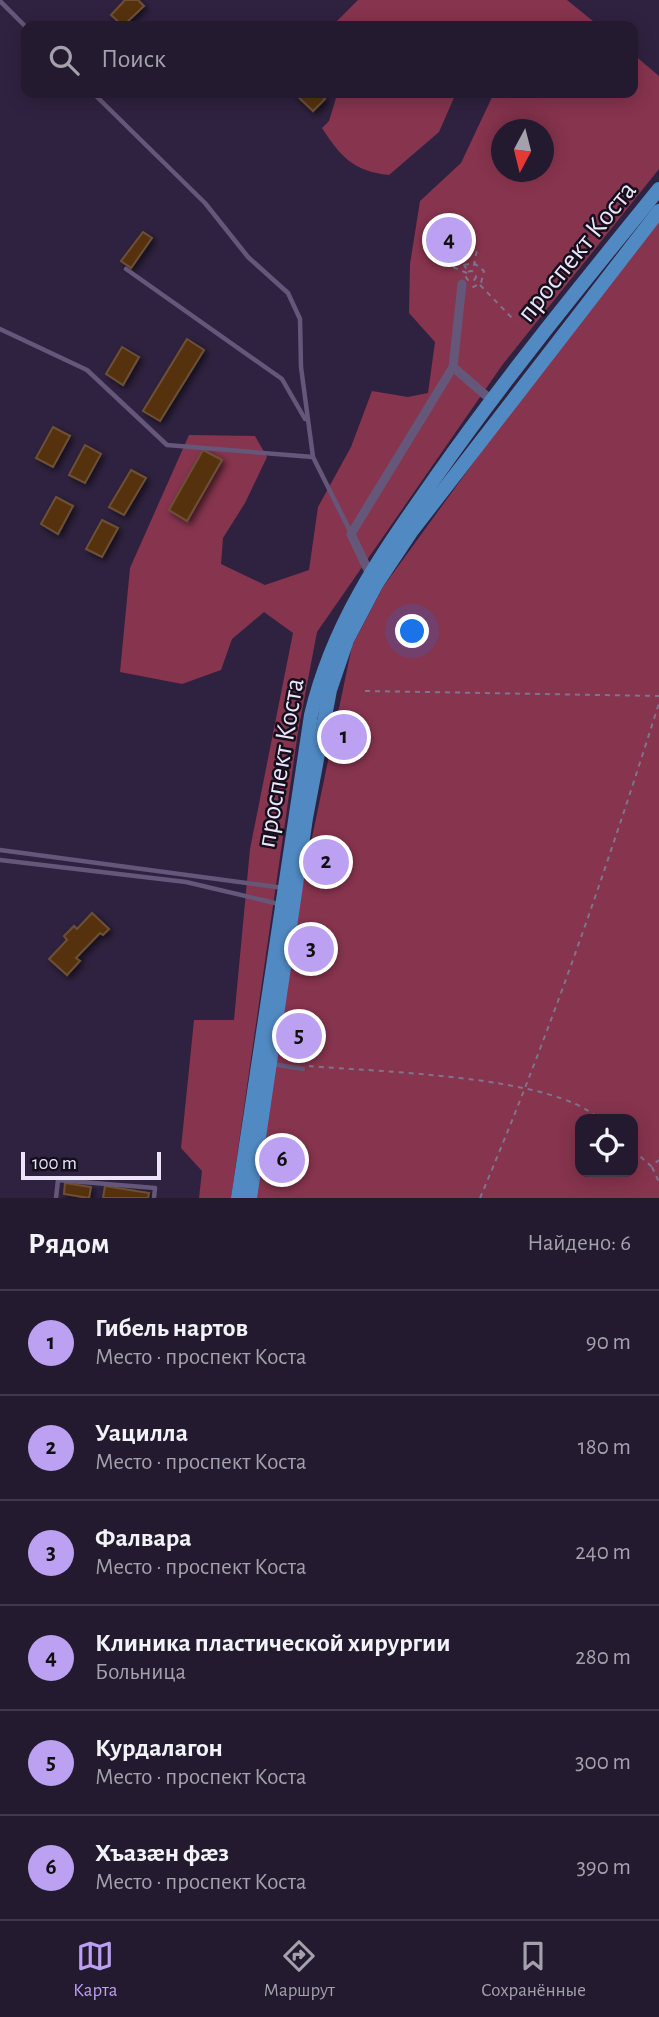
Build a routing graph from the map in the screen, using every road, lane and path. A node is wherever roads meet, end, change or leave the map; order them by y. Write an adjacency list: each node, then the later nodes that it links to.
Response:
1 (0, 1): 2 (lane)
2 (21, 22)
3 (98, 98): 18 (lane)
4 (659, 189): 17 (main road, проспект Коста)
5 (659, 211): 29 (main road, проспект Коста)
6 (458, 256): 7 (path); 8 (path); 10 (path)
7 (474, 263): 8 (path); 11 (path); 13 (path)
8 (464, 265): 11 (path)
9 (126, 269): 18 (lane)
10 (460, 270): 11 (path); 12 (path)
11 (469, 272)
12 (462, 284): 13 (path); 16 (street)
13 (480, 285): 14 (path)
14 (515, 321)
15 (0, 329): 19 (lane)
16 (453, 367): 17 (street); 20 (street)
17 (490, 399): 21 (main road, проспект Коста)
18 (307, 423): 19 (lane)
19 (313, 457): 20 (lane)
20 (351, 534): 21 (street)
21 (369, 572): 27 (main road, проспект Коста)
22 (365, 691): 23 (path)
23 (659, 696)
24 (659, 704): 31 (path)
25 (0, 850): 27 (lane)
26 (0, 860): 28 (lane)
27 (285, 888): 28 (main road, проспект Коста)
28 (282, 905): 39 (main road, проспект Коста)
29 (271, 1064): 30 (lane); 40 (main road, проспект Коста)
30 (306, 1067): 31 (path)
31 (527, 1087): 32 (path); 41 (path)
32 (594, 1114)
33 (638, 1154): 35 (path)
34 (659, 1160): 35 (path)
35 (651, 1166): 36 (path)
36 (659, 1182)
37 (56, 1198): 38 (lane)
38 (154, 1198)
39 (237, 1198)
40 (250, 1198)
41 (481, 1198)

